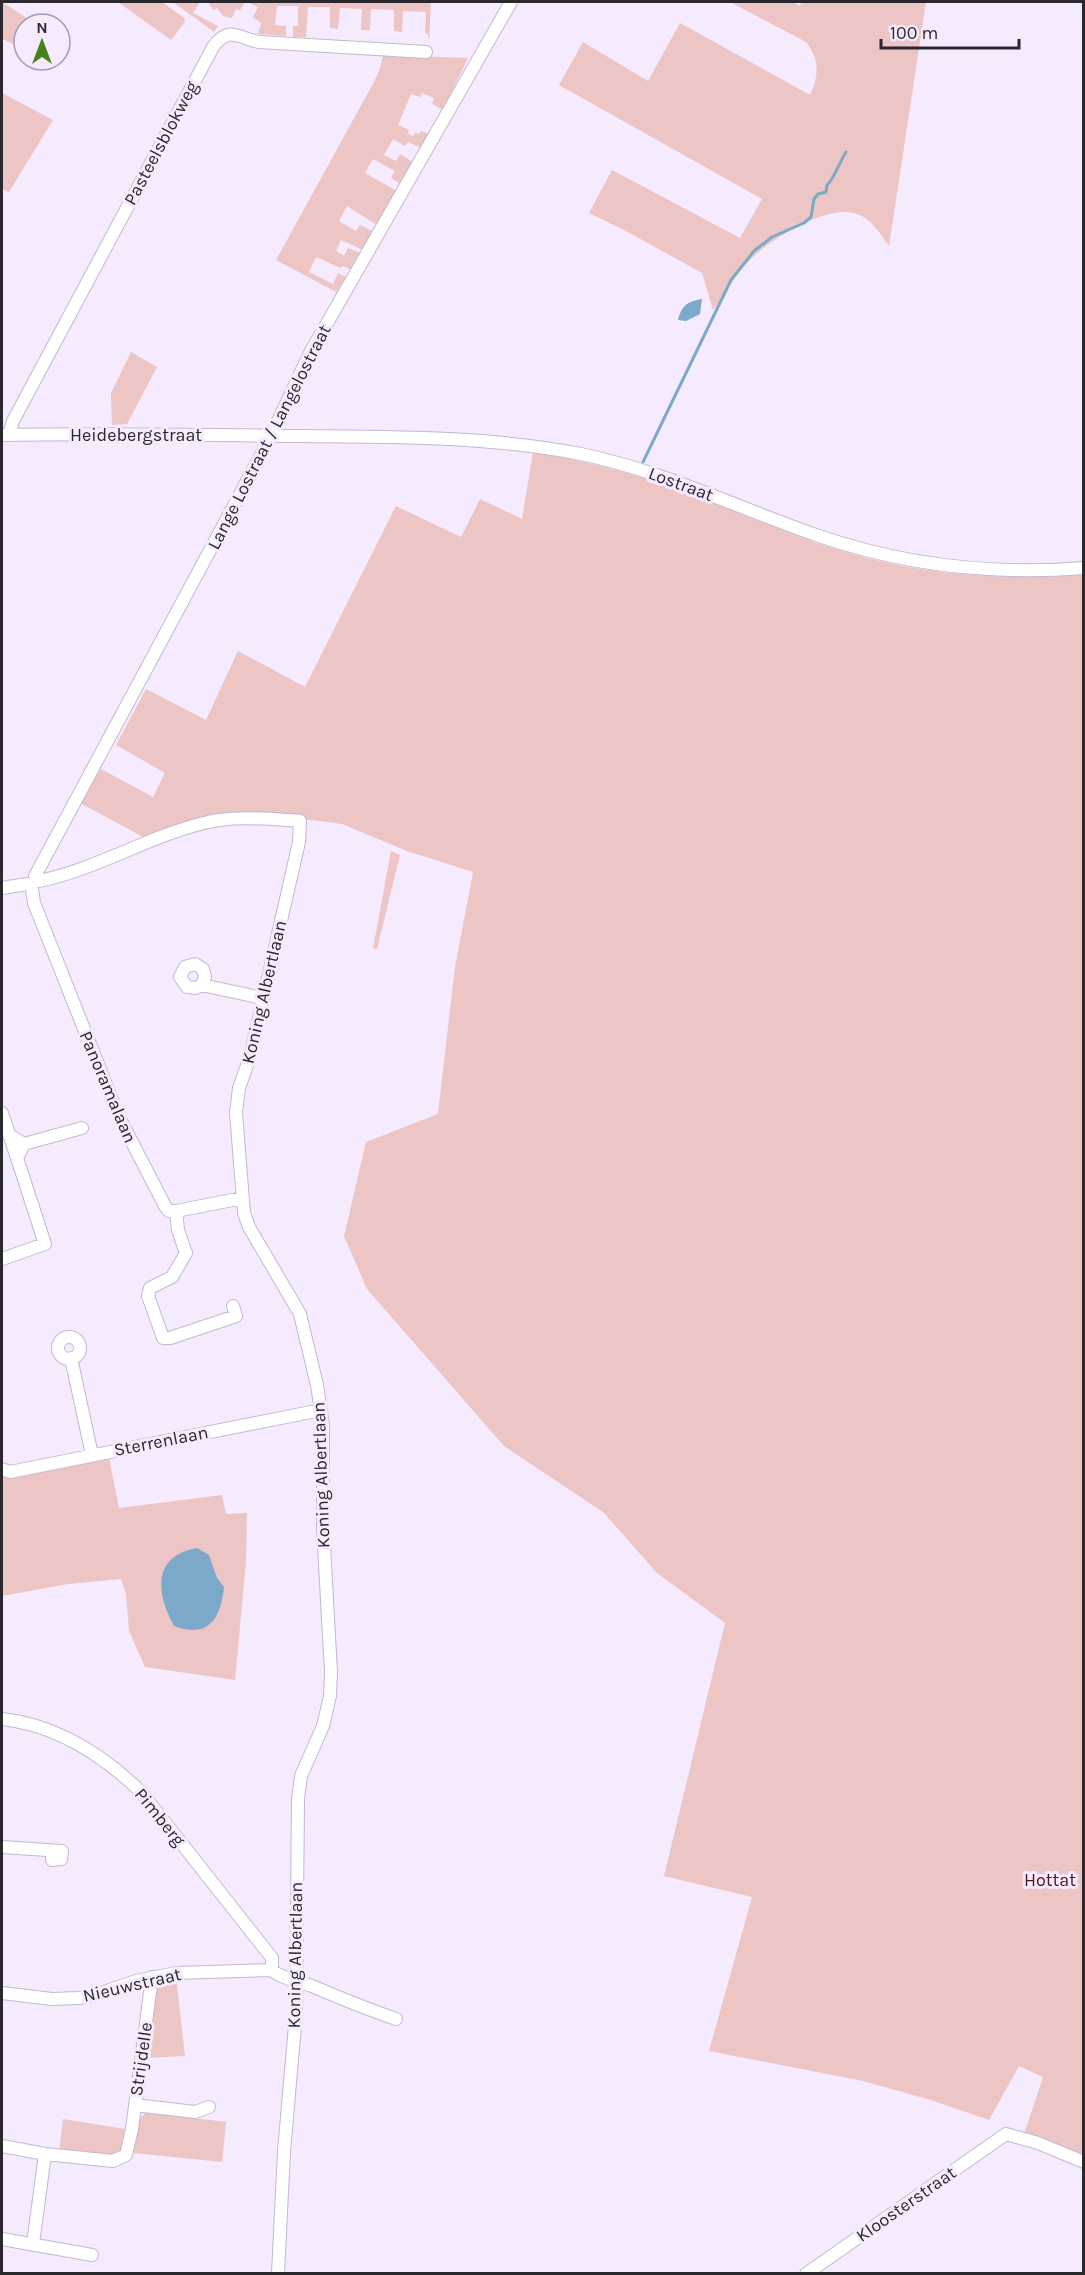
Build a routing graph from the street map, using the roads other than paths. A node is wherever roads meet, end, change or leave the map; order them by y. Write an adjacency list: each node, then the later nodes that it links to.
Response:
1 (511, 2): 4 (street, Lange Lostraat / Langelostraat)
2 (426, 52): 3 (street, Pasteelsblokweg)
3 (5, 435): 4 (street, Heidebergstraat)
4 (271, 436): 5 (street, Lostraat); 6 (street, Lange Lostraat / Langelostraat)
5 (1083, 568)
6 (33, 883): 7 (street); 9 (street, Koning Albertlaan); 16 (street, Panoramalaan)
7 (2, 888)
8 (202, 985): 9 (street)
9 (262, 998): 15 (street, Koning Albertlaan)
10 (2, 1113): 12 (street)
11 (82, 1128): 13 (street)
12 (9, 1135): 13 (street); 14 (street)
13 (24, 1144): 14 (street)
14 (17, 1158): 17 (street)
15 (243, 1198): 16 (street); 20 (street, Koning Albertlaan)
16 (176, 1211): 18 (street)
17 (2, 1259)
18 (233, 1306)
19 (71, 1358): 21 (street)
20 (321, 1410): 21 (street, Sterrenlaan); 28 (street, Koning Albertlaan)
21 (92, 1455): 22 (street, Sterrenlaan)
22 (2, 1469)
23 (2, 1719): 26 (street, Pimberg)
24 (2, 1847): 25 (street)
25 (52, 1851)
26 (272, 1970): 27 (street, Nieuwstraat); 28 (street, Nieuwstraat)
27 (152, 1977): 29 (street, Nieuwstraat); 31 (street, Strijdelle)
28 (296, 1981): 30 (street, Nieuwstraat); 39 (street, Koning Albertlaan)
29 (2, 1993)
30 (396, 2019)
31 (135, 2104): 32 (street, Strijdelle); 34 (street, Strijdelle)
32 (209, 2107)
33 (2, 2146): 34 (street, Strijdelle)
34 (45, 2154): 37 (street)
35 (1083, 2162): 40 (street, Kloosterstraat)
36 (2, 2239): 37 (street)
37 (33, 2244): 38 (street)
38 (92, 2255)
39 (278, 2274)
40 (806, 2274)

